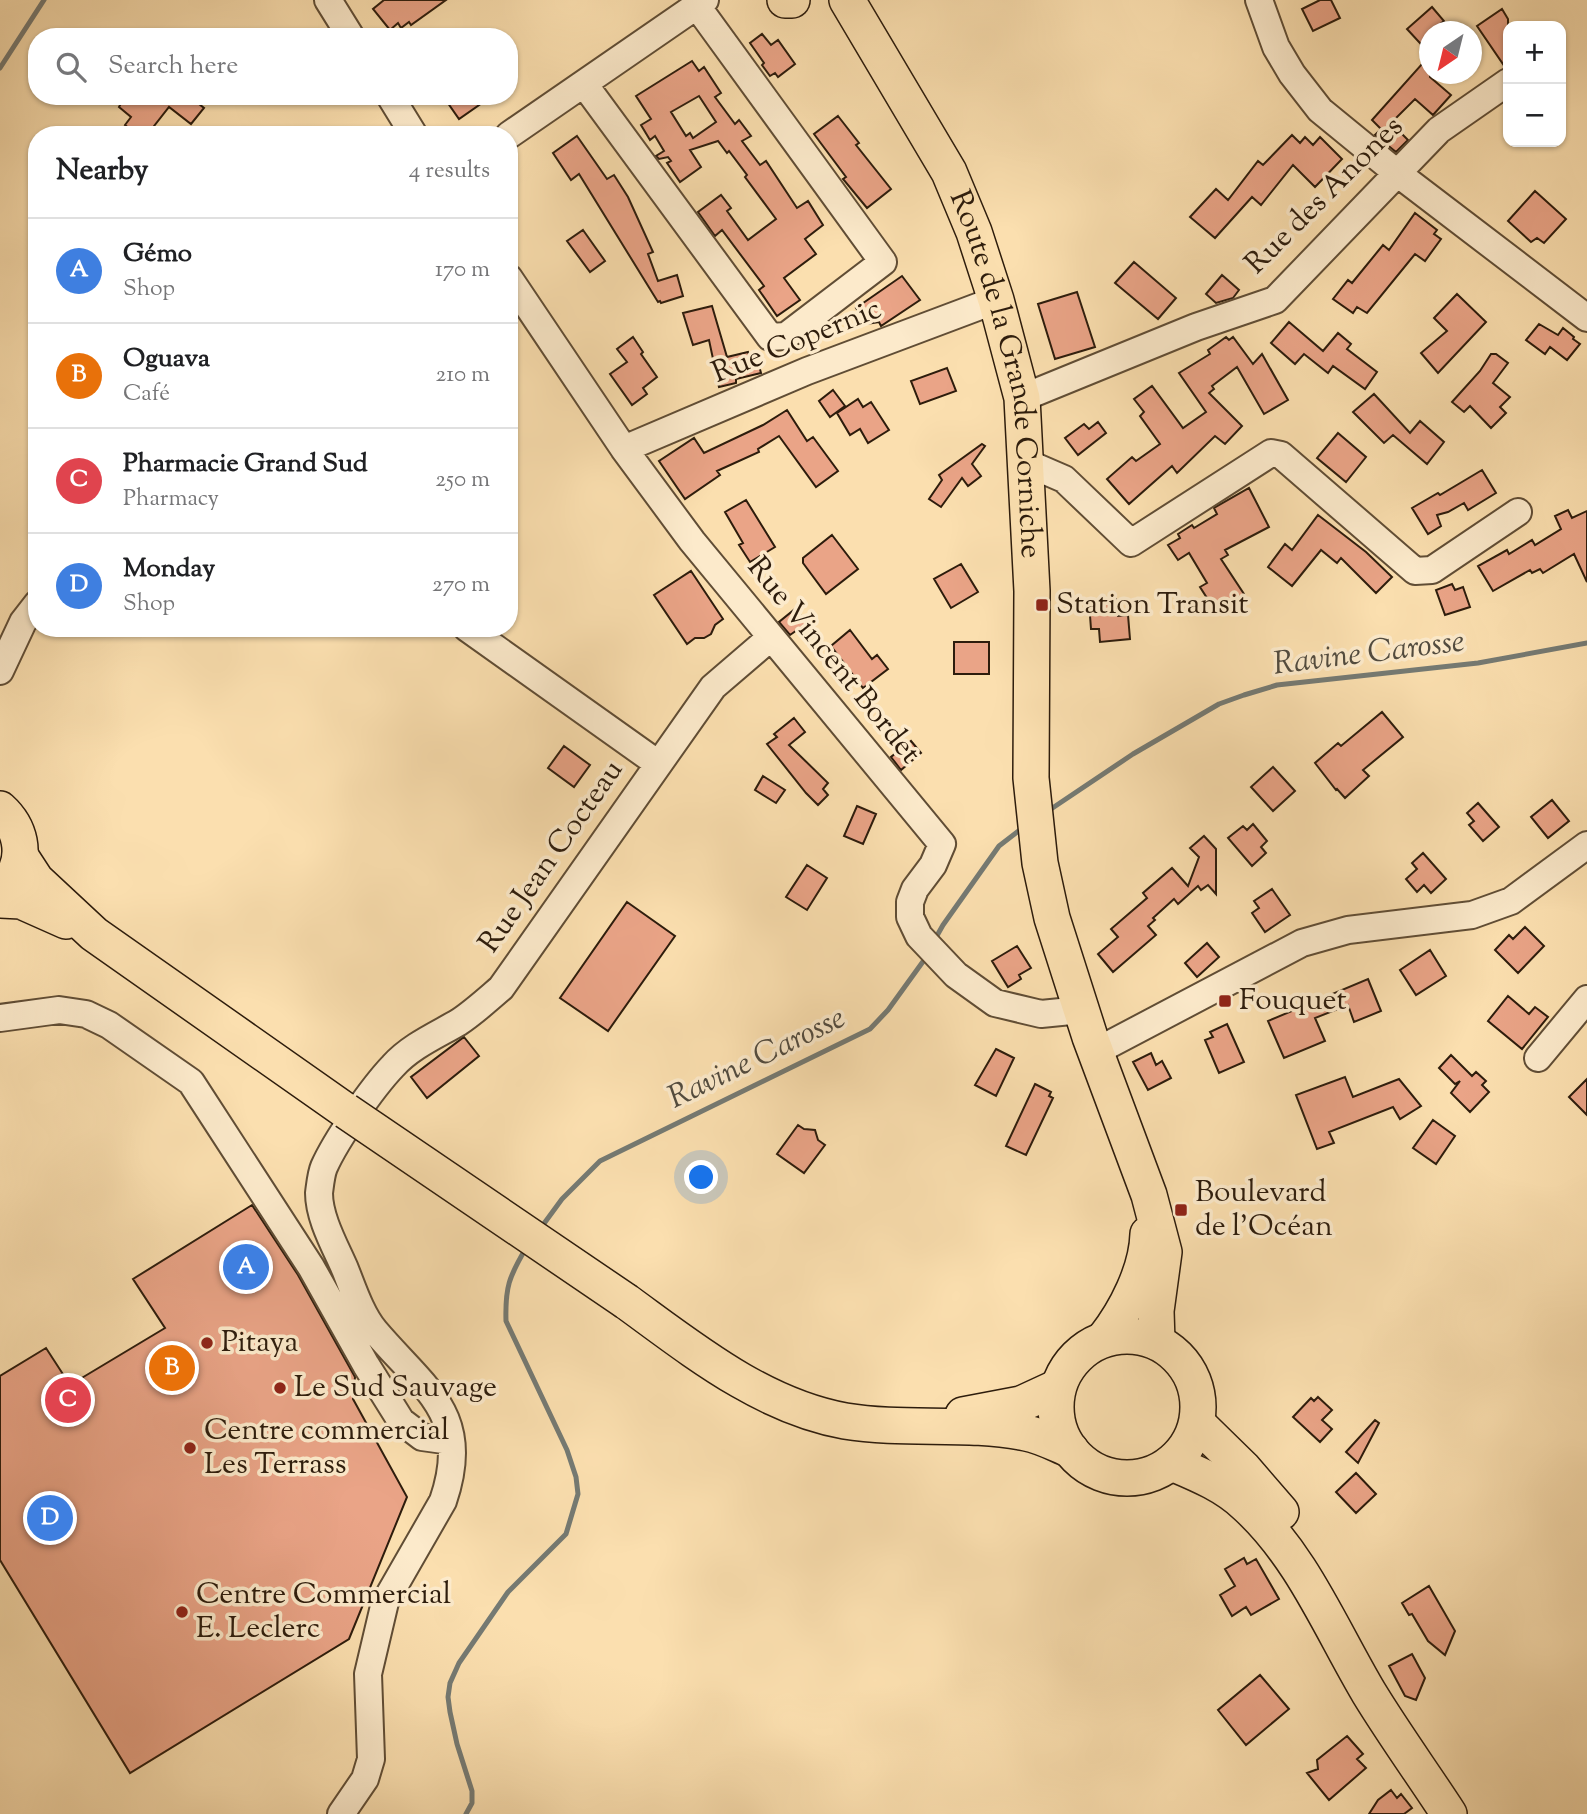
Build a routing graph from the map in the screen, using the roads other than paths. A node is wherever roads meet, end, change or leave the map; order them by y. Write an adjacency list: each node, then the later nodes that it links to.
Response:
1 (328, 0): 7 (street)
2 (785, 0): 3 (main road)
3 (792, 0)
4 (847, 0): 15 (main road, Route de la Grande Corniche)
5 (1259, 0): 13 (street)
6 (701, 3): 8 (street); 8 (street)
7 (345, 28)
8 (584, 84): 12 (street)
9 (1505, 84): 13 (street, Rue des Anones)
10 (396, 105): 11 (street)
11 (408, 126)
12 (518, 129)
13 (1397, 173): 16 (street); 17 (street, Rue des Anones)
14 (518, 291): 18 (street, Rue Vincent Bordet)
15 (996, 300): 17 (main road, Route de la Grande Corniche); 18 (street, Rue Copernic)
16 (1587, 318)
17 (1022, 398): 19 (main road, Route de la Grande Corniche)
18 (624, 449): 23 (street, Rue Vincent Bordet)
19 (1027, 463): 20 (street); 33 (main road, Route de la Grande Corniche)
20 (1518, 512)
21 (28, 616): 24 (street)
22 (480, 637): 25 (street, Rue Jean Cocteau)
23 (770, 638): 25 (street, Rue Jean Cocteau); 33 (street, Rue Vincent Bordet)
24 (0, 671)
25 (657, 763): 43 (street, Rue Jean Cocteau)
26 (0, 809): 28 (main road)
27 (1587, 845): 35 (street)
28 (20, 856): 29 (main road); 31 (main road)
29 (0, 892)
30 (0, 900): 31 (main road)
31 (94, 934): 42 (main road, bridge)
32 (1587, 999): 36 (street)
33 (1081, 1010): 35 (main road)
34 (0, 1018): 43 (street)
35 (1095, 1052): 37 (main road)
36 (1538, 1058)
37 (1149, 1195): 38 (main road); 39 (main road)
38 (1104, 1339): 39 (main road); 40 (main road)
39 (1157, 1342): 41 (main road)
40 (1058, 1387): 42 (main road); 44 (main road)
41 (1197, 1423): 45 (main road); 46 (main road)
42 (884, 1425): 44 (main road)
43 (451, 1441): 47 (street, Rue Jean Cocteau)
44 (1071, 1450): 45 (main road)
45 (1172, 1463): 46 (main road)
46 (1309, 1584): 48 (main road)
47 (341, 1814)
48 (1449, 1814)

